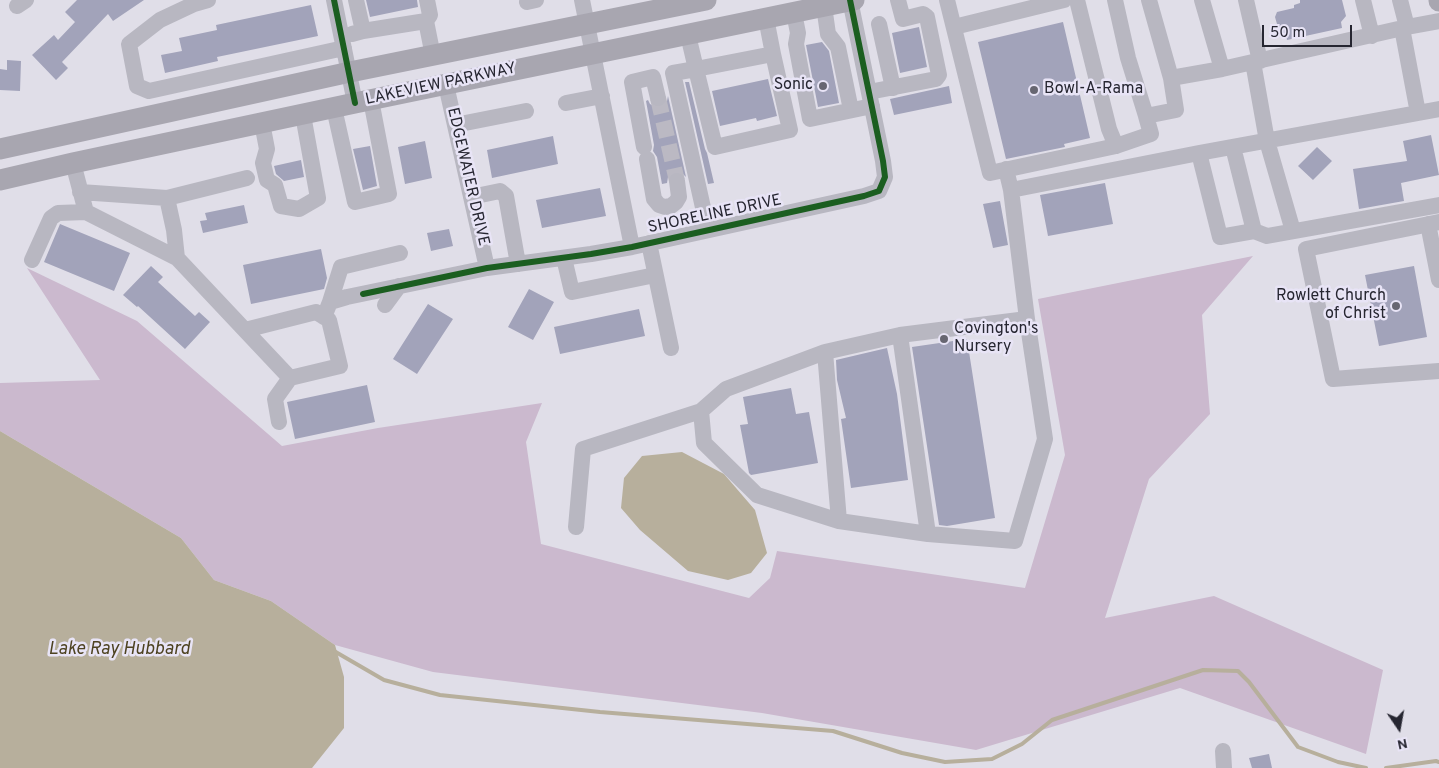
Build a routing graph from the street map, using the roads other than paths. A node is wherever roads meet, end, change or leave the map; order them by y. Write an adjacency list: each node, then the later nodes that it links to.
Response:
1 (208, 0): 32 (street)
2 (334, 0): 32 (street)
3 (356, 0): 29 (street)
4 (427, 0): 22 (street)
5 (582, 0): 24 (street)
6 (706, 0): 24 (main road, LAKEVIEW PARKWAY)
7 (852, 0): 18 (main road, LAKEVIEW PARKWAY); 28 (street, SHORELINE DRIVE)
8 (898, 0): 21 (street)
9 (947, 0): 26 (street)
10 (1064, 0): 26 (street)
11 (1077, 0): 61 (street)
12 (1115, 0): 57 (street)
13 (1149, 0): 42 (street)
14 (1202, 0): 38 (street)
15 (1246, 0): 36 (street)
16 (1364, 0): 31 (street)
17 (1400, 0): 27 (street)
18 (824, 6): 19 (main road, LAKEVIEW PARKWAY); 52 (street)
19 (794, 12): 20 (main road, LAKEVIEW PARKWAY); 52 (street)
20 (766, 18): 30 (main road, LAKEVIEW PARKWAY); 34 (street)
21 (903, 19): 25 (street); 44 (street)
22 (426, 20): 29 (street); 35 (street)
23 (1439, 21): 27 (street)
24 (587, 24): 33 (street); 35 (main road, LAKEVIEW PARKWAY)
25 (879, 24): 28 (street); 44 (street)
26 (954, 27): 66 (street)
27 (1404, 28): 31 (street); 54 (street)
28 (856, 30): 47 (street, SHORELINE DRIVE)
29 (363, 31): 32 (street)
30 (688, 35): 33 (main road, LAKEVIEW PARKWAY); 37 (street)
31 (1372, 36): 36 (street)
32 (343, 42): 39 (street)
33 (593, 53): 43 (main road, LAKEVIEW PARKWAY); 45 (street)
34 (774, 54): 37 (street); 37 (street)
35 (433, 56): 39 (main road, LAKEVIEW PARKWAY)
36 (1256, 61): 38 (street); 60 (street)
37 (696, 69): 40 (street)
38 (1222, 69): 42 (street)
39 (350, 72): 48 (street); 55 (main road, LAKEVIEW PARKWAY)
40 (673, 73): 41 (street); 76 (street)
41 (653, 78): 46 (street); 69 (street)
42 (1171, 78): 57 (street)
43 (446, 85): 48 (main road, LAKEVIEW PARKWAY); 59 (street, EDGEWATER DRIVE)
44 (893, 88): 47 (street)
45 (602, 96): 49 (street); 80 (street)
46 (658, 98)
47 (871, 99): 52 (street); 76 (street, SHORELINE DRIVE)
48 (363, 102): 50 (main road, LAKEVIEW PARKWAY); 50 (street)
49 (566, 103)
50 (334, 108): 56 (main road, LAKEVIEW PARKWAY)
51 (1439, 109): 54 (street)
52 (851, 110)
53 (526, 111): 59 (street)
54 (1418, 113): 60 (street)
55 (154, 115): 63 (main road, LAKEVIEW PARKWAY); 65 (main road)
56 (303, 115): 58 (main road, LAKEVIEW PARKWAY); 58 (street)
57 (1146, 116): 61 (street)
58 (262, 123): 65 (main road, LAKEVIEW PARKWAY)
59 (455, 125): 71 (street, EDGEWATER DRIVE)
60 (1267, 141): 62 (street); 78 (street)
61 (1116, 146): 66 (street)
62 (1233, 147): 64 (street); 77 (street)
63 (0, 149)
64 (1198, 153): 70 (street); 77 (street)
65 (73, 164): 68 (main road, LAKEVIEW PARKWAY); 73 (street)
66 (1006, 169): 70 (street)
67 (247, 178): 72 (street)
68 (0, 180)
69 (677, 180)
70 (1011, 190): 92 (street)
71 (471, 197): 85 (street); 86 (street, EDGEWATER DRIVE)
72 (167, 198): 73 (street); 82 (street)
73 (83, 202): 82 (street); 84 (street)
74 (1439, 205): 78 (street)
75 (1434, 223): 88 (street); 97 (street)
76 (708, 230): 79 (street, SHORELINE DRIVE)
77 (1254, 231): 78 (street)
78 (1293, 231)
79 (649, 243): 80 (street, SHORELINE DRIVE); 87 (street)
80 (632, 246): 83 (street, SHORELINE DRIVE)
81 (400, 253): 91 (street)
82 (177, 258): 93 (street)
83 (564, 258): 85 (street, SHORELINE DRIVE); 87 (street)
84 (32, 260)
85 (518, 264): 86 (street, SHORELINE DRIVE)
86 (487, 268): 89 (street, SHORELINE DRIVE)
87 (655, 275): 95 (street)
88 (1439, 280)
89 (399, 286): 90 (street); 91 (street, SHORELINE DRIVE)
90 (386, 305)
91 (327, 310): 93 (street, SHORELINE DRIVE); 98 (street)
92 (1027, 319): 94 (street); 103 (street)
93 (245, 330): 98 (street)
94 (900, 335): 96 (street); 103 (street)
95 (670, 348)
96 (825, 352): 99 (street); 101 (street)
97 (1439, 371)
98 (290, 378): 100 (street)
99 (701, 411): 101 (street); 102 (street)
100 (279, 422)
101 (839, 521): 103 (street)
102 (576, 527)
103 (928, 534)
104 (1224, 751): 105 (street)
105 (1224, 768)

